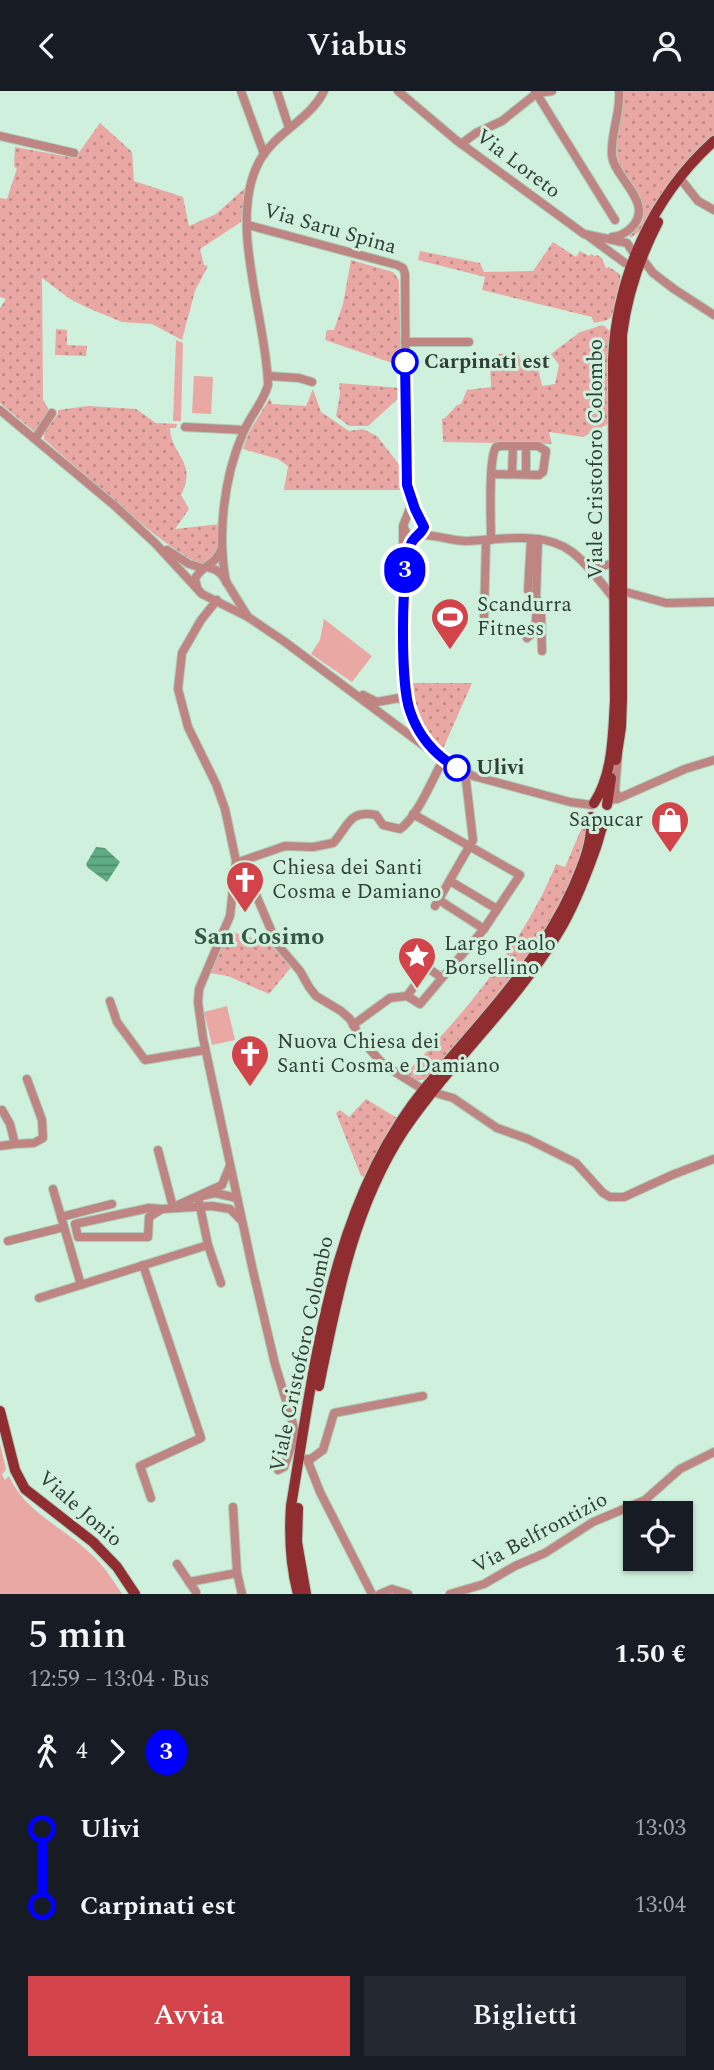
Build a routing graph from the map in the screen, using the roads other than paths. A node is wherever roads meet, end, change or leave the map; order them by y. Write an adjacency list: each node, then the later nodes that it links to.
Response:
1 (241, 91): 14 (street)
2 (277, 91): 8 (street)
3 (324, 91): 8 (street)
4 (398, 91): 11 (street, Via Loreto)
5 (552, 91): 7 (street)
6 (619, 91): 19 (street)
7 (536, 92): 11 (street); 17 (street)
8 (289, 128): 14 (street)
9 (0, 136): 13 (street)
10 (714, 141): 20 (main road, Viale Cristoforo Colombo)
11 (461, 144): 21 (street, Via Loreto)
12 (714, 148): 15 (main road, Viale Cristoforo Colombo)
13 (74, 153)
14 (264, 154): 18 (street)
15 (683, 182): 16 (street); 24 (main road, Viale Cristoforo Colombo)
16 (714, 210)
17 (615, 220)
18 (248, 225): 27 (street, Via Saru Spina); 29 (street)
19 (626, 232): 22 (street); 23 (street)
20 (645, 233): 23 (street); 24 (main road, Viale Cristoforo Colombo)
21 (584, 234): 22 (street, Via Loreto); 25 (street)
22 (602, 237): 23 (street, Via Loreto)
23 (628, 243): 24 (street)
24 (638, 256): 26 (street); 51 (main road, Viale Cristoforo Colombo); 56 (main road, Viale Cristoforo Colombo)
25 (625, 263)
26 (714, 315)
27 (405, 342): 28 (street); 41 (street)
28 (469, 342)
29 (268, 376): 30 (street); 34 (street)
30 (312, 382)
31 (0, 410): 35 (street)
32 (52, 413): 35 (street)
33 (186, 427): 34 (street)
34 (244, 431): 49 (street)
35 (35, 439): 48 (street)
36 (513, 446): 37 (street); 38 (street); 39 (street)
37 (526, 446): 40 (street); 40 (street)
38 (492, 474): 39 (street); 47 (street)
39 (512, 474): 40 (street)
40 (526, 474)
41 (408, 490): 42 (street); 43 (street)
42 (421, 519): 43 (street); 44 (street); 45 (street)
43 (404, 523): 44 (street); 53 (street)
44 (417, 536): 45 (street); 53 (street)
45 (448, 538): 47 (street)
46 (535, 539): 47 (street); 50 (street); 55 (street); 58 (street)
47 (488, 540): 64 (street)
48 (155, 543): 52 (street); 57 (street)
49 (223, 545): 52 (street); 54 (street)
50 (583, 562): 51 (street); 59 (street)
51 (614, 563): 59 (main road, Viale Cristoforo Colombo)
52 (205, 568): 54 (street); 57 (street)
53 (404, 575): 67 (street)
54 (228, 584): 60 (street); 62 (street)
55 (527, 590)
56 (622, 591): 61 (street); 75 (main road, Viale Cristoforo Colombo)
57 (200, 592): 60 (street); 63 (street)
58 (536, 597): 65 (street); 66 (street)
59 (615, 600): 76 (main road, Viale Cristoforo Colombo)
60 (219, 601): 62 (street); 63 (street)
61 (714, 602)
62 (248, 617): 68 (street)
63 (201, 620): 79 (street)
64 (484, 620)
65 (527, 638)
66 (542, 650)
67 (404, 658): 69 (street); 70 (street)
68 (350, 689): 69 (street); 71 (street)
69 (389, 701): 70 (street); 71 (street)
70 (408, 707): 71 (street); 72 (street)
71 (389, 718): 72 (street)
72 (441, 758): 74 (street); 77 (street)
73 (714, 760): 75 (street)
74 (465, 772): 76 (street); 78 (street)
75 (611, 806): 76 (main road); 76 (main road); 89 (main road, Viale Cristoforo Colombo)
76 (592, 810): 89 (main road, Viale Cristoforo Colombo)
77 (413, 814): 78 (street); 79 (street)
78 (470, 846): 80 (street); 81 (street)
79 (239, 862): 86 (street); 87 (street)
80 (450, 881): 81 (street); 82 (street)
81 (498, 909): 82 (street)
82 (484, 929): 83 (street)
83 (444, 976): 84 (street); 84 (street)
84 (407, 996): 86 (street)
85 (110, 1000): 87 (street)
86 (353, 1025): 89 (street)
87 (205, 1050): 95 (street)
88 (27, 1079): 91 (street)
89 (428, 1091): 94 (street); 125 (main road, Viale Cristoforo Colombo); 126 (main road, Viale Cristoforo Colombo)
90 (2, 1111): 91 (street)
91 (15, 1144): 92 (street)
92 (0, 1146)
93 (158, 1150): 101 (street)
94 (714, 1159)
95 (230, 1161): 97 (street); 98 (street)
96 (53, 1189): 104 (street)
97 (198, 1197): 98 (street); 101 (street); 102 (street)
98 (237, 1198): 100 (street); 105 (street)
99 (112, 1204): 104 (street)
100 (212, 1206): 102 (street); 105 (street)
101 (173, 1207): 102 (street); 103 (street)
102 (200, 1207): 108 (street)
103 (162, 1209): 103 (street)
104 (61, 1217): 106 (street)
105 (242, 1221): 116 (street)
106 (64, 1227): 107 (street); 111 (street)
107 (8, 1241)
108 (208, 1245): 109 (street); 110 (street)
109 (142, 1265): 111 (street); 117 (street)
110 (221, 1283)
111 (81, 1285): 112 (street)
112 (39, 1298)
113 (423, 1396): 127 (street)
114 (0, 1411): 123 (main road, Viale Jonio)
115 (714, 1452): 130 (street, Via Belfrontizio)
116 (278, 1470)
117 (151, 1498)
118 (233, 1507): 120 (street)
119 (177, 1564): 121 (street)
120 (237, 1573): 121 (street); 124 (street)
121 (189, 1582): 122 (street)
122 (196, 1592)
123 (134, 1593)
124 (242, 1594)
125 (299, 1594)
126 (306, 1594)
127 (372, 1594)
128 (380, 1594): 129 (street)
129 (408, 1594)
130 (450, 1594)

